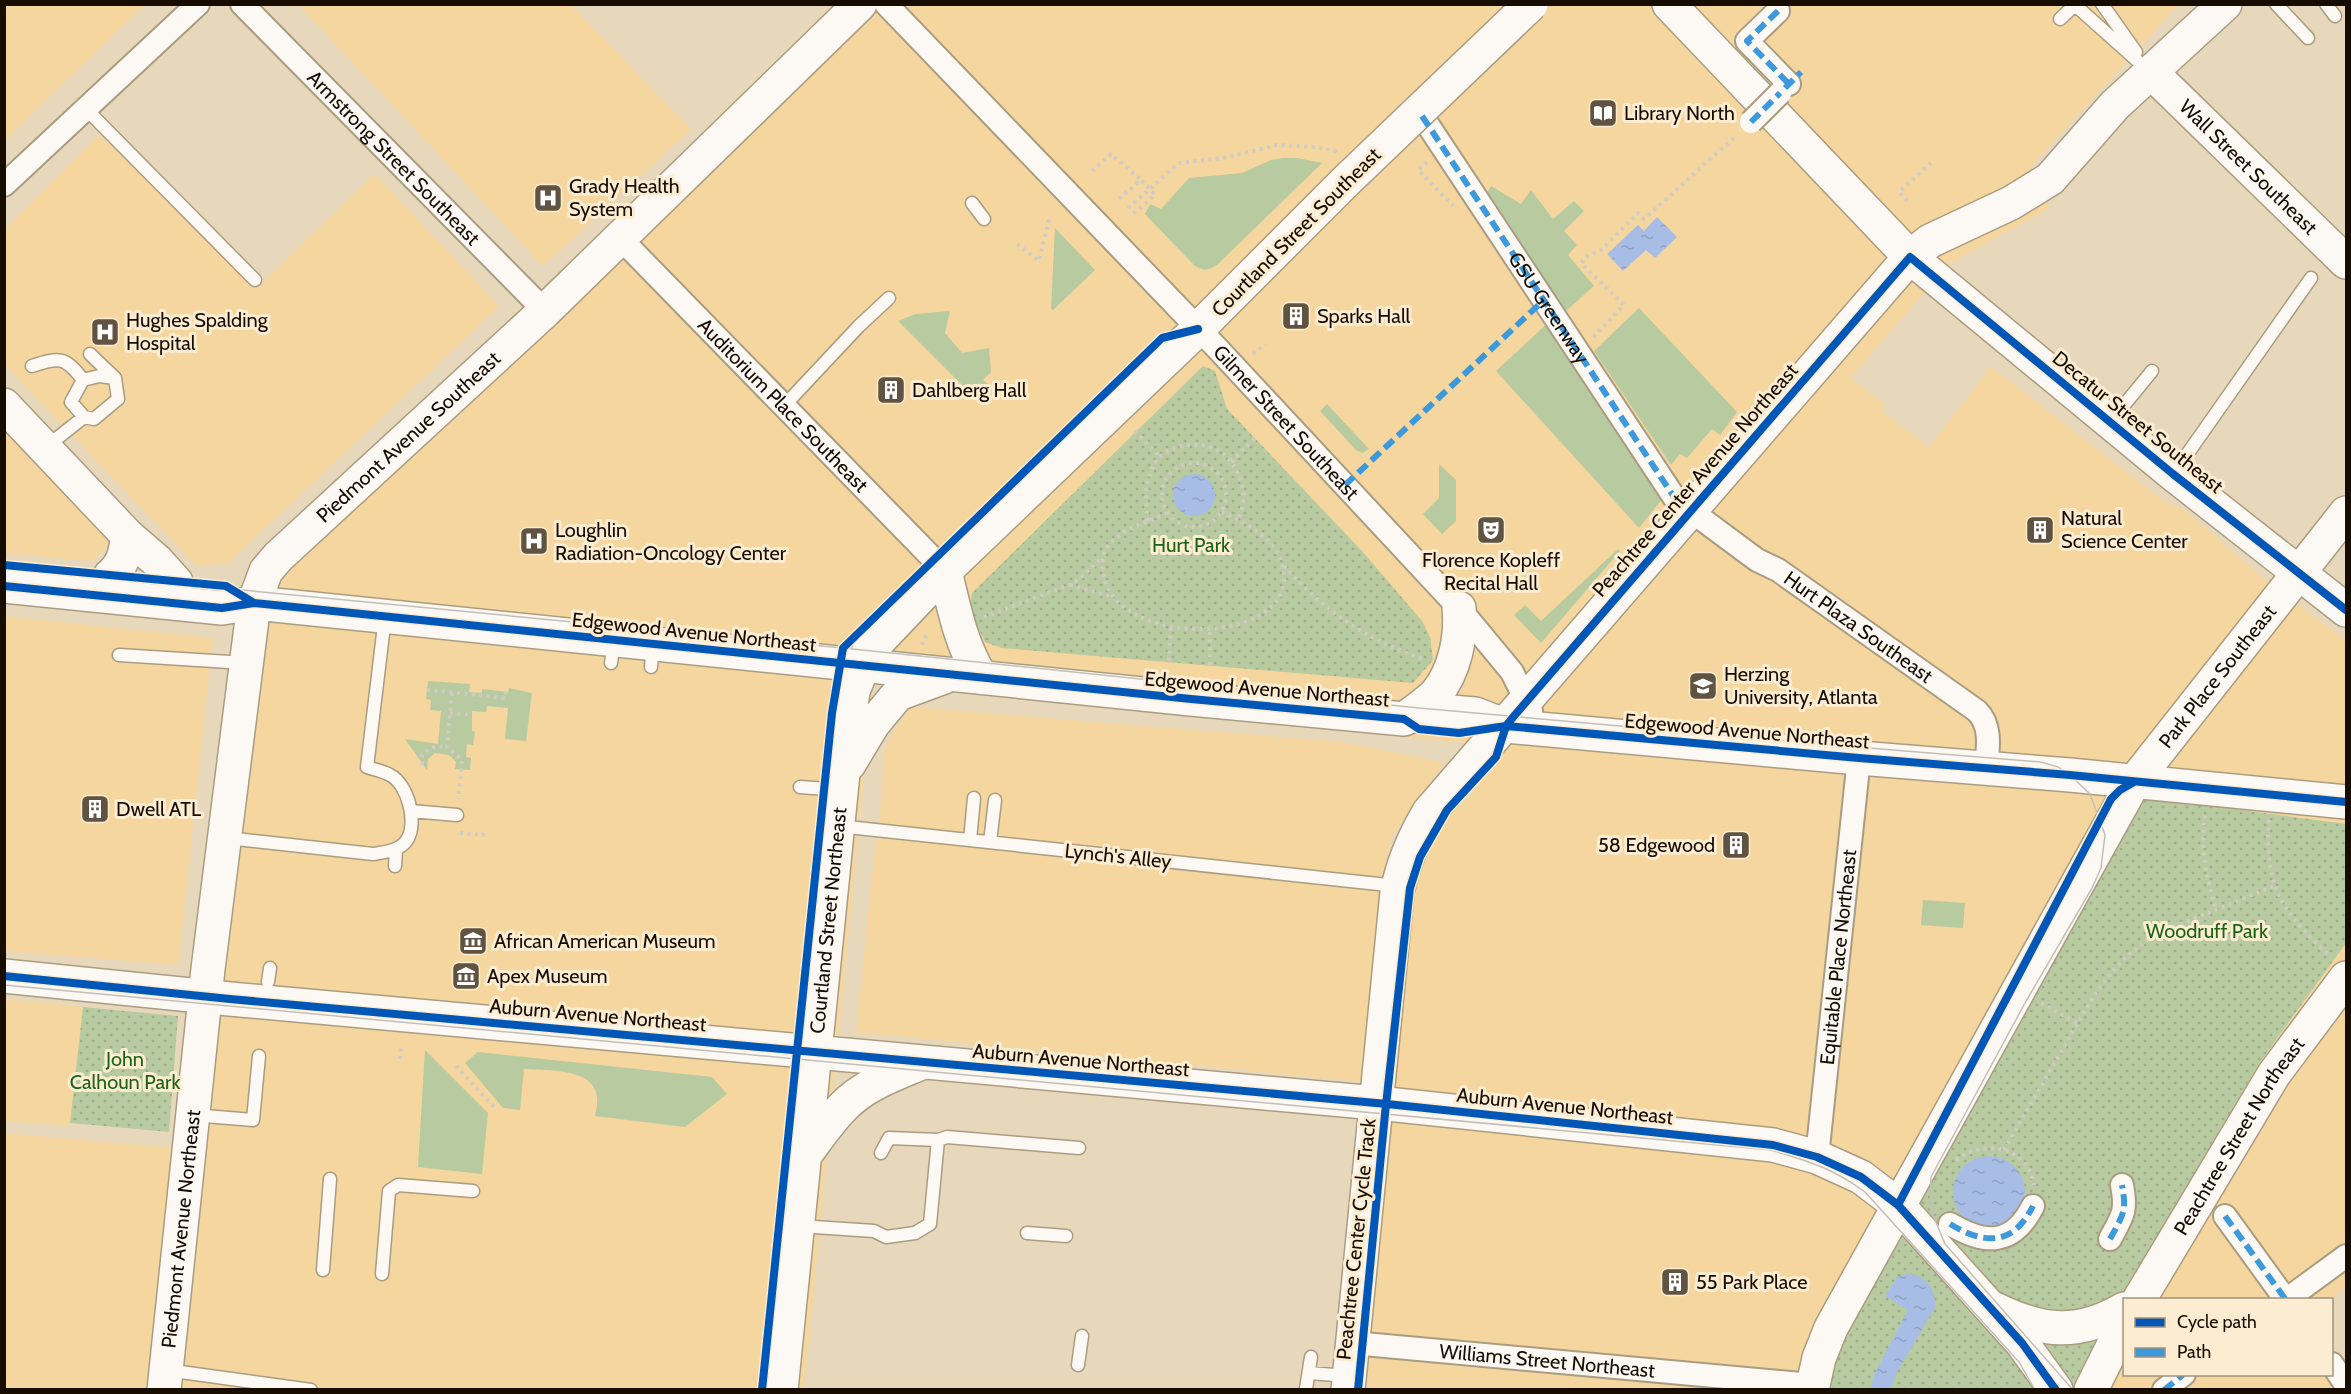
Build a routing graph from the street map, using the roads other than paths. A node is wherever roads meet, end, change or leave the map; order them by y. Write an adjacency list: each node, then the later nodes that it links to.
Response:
1 (198, 4): 18 (street)
2 (242, 4): 31 (street, Armstrong Street Southeast)
3 (860, 4): 25 (main road, Piedmont Avenue Southeast)
4 (886, 4): 32 (street, Gilmer Street Southeast)
5 (1531, 4): 32 (main road, Courtland Street Southeast, bridge)
6 (1541, 4): 19 (lane)
7 (1669, 4): 26 (main road, Decatur Street Southeast)
8 (2102, 4): 17 (lane)
9 (2224, 4): 17 (main road, Peachtree Center Avenue Northeast)
10 (2277, 4): 16 (lane)
11 (2326, 4): 14 (lane)
12 (2076, 5): 15 (lane); 17 (lane)
13 (1778, 11): 20 (street, bridge)
14 (2336, 16)
15 (2060, 19)
16 (2308, 38)
17 (2151, 72): 26 (main road, Peachtree Center Avenue Northeast); 27 (main road, Wall Street Southeast)
18 (86, 108): 22 (street); 29 (lane)
19 (1422, 116): 21 (lane); 44 (street, GSU Greenway)
20 (1751, 122)
21 (1372, 163)
22 (4, 185)
23 (972, 204): 24 (lane)
24 (984, 219)
25 (621, 239): 31 (main road, Piedmont Avenue Southeast); 39 (street, Auditorium Place Southeast)
26 (1910, 257): 41 (main road, Decatur Street Southeast); 44 (main road, Peachtree Center Avenue Northeast)
27 (2346, 262)
28 (2311, 278): 43 (lane)
29 (255, 280)
30 (889, 298): 39 (lane)
31 (546, 311): 53 (main road, Piedmont Avenue Southeast)
32 (1198, 330): 48 (main road, Courtland Street Southeast); 54 (street, Gilmer Street Southeast)
33 (90, 354): 36 (lane)
34 (32, 366): 37 (lane)
35 (2152, 371): 41 (lane)
36 (115, 378): 37 (lane); 40 (lane)
37 (82, 380): 40 (lane)
38 (4, 405): 42 (main road)
39 (783, 407): 48 (street, Auditorium Place Southeast)
40 (84, 417): 42 (lane)
41 (2110, 422): 43 (main road, Decatur Street Southeast)
42 (45, 447): 46 (main road)
43 (2173, 474): 49 (main road, Decatur Street Southeast)
44 (1683, 504): 61 (main road, Peachtree Center Avenue Northeast); 64 (street, Hurt Plaza Southeast)
45 (2346, 513): 49 (main road, Park Place Southeast)
46 (128, 536): 50 (main road); 51 (main road)
47 (4, 565): 50 (main road, Edgewood Avenue Northeast)
48 (945, 571): 59 (main road, Courtland Street Southeast); 60 (main road)
49 (2300, 573): 55 (main road, Decatur Street Southeast); 66 (main road, Park Place Southeast)
50 (111, 576): 51 (main road, Edgewood Avenue Northeast)
51 (176, 582): 53 (main road, Edgewood Avenue Northeast)
52 (4, 586): 53 (main road, Edgewood Avenue Northeast)
53 (254, 603): 56 (main road, Edgewood Avenue Northeast); 58 (main road, Piedmont Avenue Southeast)
54 (1459, 608): 61 (street, Gilmer Street Southeast); 62 (main road)
55 (2346, 610)
56 (385, 616): 59 (main road, Edgewood Avenue Northeast); 71 (lane)
57 (119, 656): 58 (lane)
58 (246, 663): 74 (main road, Piedmont Avenue Southeast)
59 (862, 666): 60 (main road, Edgewood Avenue Northeast); 65 (main road, Courtland Street Northeast)
60 (966, 676): 62 (main road, Edgewood Avenue Northeast); 65 (main road)
61 (1523, 718): 62 (main road, Edgewood Avenue Northeast); 63 (main road, Edgewood Avenue Northeast); 79 (main road, Peachtree Center Avenue Northeast)
62 (1404, 719)
63 (1859, 758): 64 (main road, Edgewood Avenue Northeast); 94 (street, Equitable Place Northeast)
64 (1986, 767): 66 (main road, Edgewood Avenue Northeast)
65 (842, 782): 67 (lane); 73 (main road, Courtland Street Northeast)
66 (2134, 782): 70 (main road, Edgewood Avenue Northeast); 98 (main road, Park Place Southeast)
67 (800, 787)
68 (974, 798): 75 (lane)
69 (995, 800): 76 (lane)
70 (2346, 802)
71 (411, 811): 72 (lane); 77 (lane)
72 (457, 815)
73 (838, 826): 75 (lane, Lynch's Alley); 85 (main road, Courtland Street Northeast)
74 (225, 838): 77 (lane); 84 (main road, Piedmont Avenue Southeast)
75 (969, 840): 76 (lane, Lynch's Alley)
76 (990, 842): 79 (lane, Lynch's Alley)
77 (396, 850): 78 (lane)
78 (395, 866)
79 (1398, 886): 88 (main road, Peachtree Center Avenue Northeast)
80 (2338, 966): 109 (main road, Peachtree Street Northeast)
81 (270, 968): 83 (lane)
82 (4, 976): 84 (main road, Auburn Avenue Northeast)
83 (268, 982)
84 (206, 997): 85 (main road, Auburn Avenue Northeast); 89 (main road, Piedmont Avenue Northeast)
85 (815, 1051): 87 (main road, Auburn Avenue Northeast); 93 (main road, Courtland Street Northeast)
86 (259, 1056): 89 (lane)
87 (924, 1062): 88 (main road, Auburn Avenue Northeast); 93 (main road)
88 (1375, 1103): 94 (main road, Auburn Avenue Northeast); 116 (main road, Peachtree Center Avenue Northeast)
89 (193, 1116): 122 (main road, Piedmont Avenue Northeast)
90 (938, 1140): 91 (lane); 92 (lane); 102 (lane)
91 (1079, 1148)
92 (881, 1153)
93 (805, 1155): 102 (main road, Courtland Street Northeast)
94 (1817, 1157): 98 (main road, Auburn Avenue Northeast)
95 (330, 1179): 107 (lane)
96 (2122, 1185): 105 (street)
97 (473, 1191): 108 (lane)
98 (1898, 1205): 112 (main road, Auburn Avenue Northeast); 125 (main road, Park Place Southeast)
99 (2033, 1206): 101 (street)
100 (2225, 1216): 110 (street)
101 (1950, 1224)
102 (798, 1226): 127 (main road, Courtland Street Northeast)
103 (1027, 1233): 104 (lane)
104 (1066, 1236)
105 (2110, 1239)
106 (2346, 1256): 111 (street)
107 (324, 1270)
108 (382, 1274)
109 (2137, 1298)
110 (2285, 1298)
111 (2287, 1298)
112 (1990, 1307): 113 (main road); 129 (main road, Auburn Avenue Northeast)
113 (2123, 1308)
114 (2123, 1326): 130 (main road)
115 (1082, 1336): 118 (lane)
116 (1353, 1343): 123 (main road, Peachtree Center Avenue Northeast); 125 (street, Williams Street Northeast)
117 (1311, 1357): 120 (lane)
118 (1078, 1365)
119 (2333, 1367): 124 (street)
120 (1309, 1372): 123 (lane); 128 (lane)
121 (2181, 1376): 131 (street)
122 (164, 1379): 126 (lane)
123 (1349, 1383)
124 (2346, 1385)
125 (1812, 1387)
126 (311, 1389)
127 (781, 1389)
128 (1306, 1389)
129 (2056, 1389)
130 (2091, 1389)
131 (2164, 1389)

